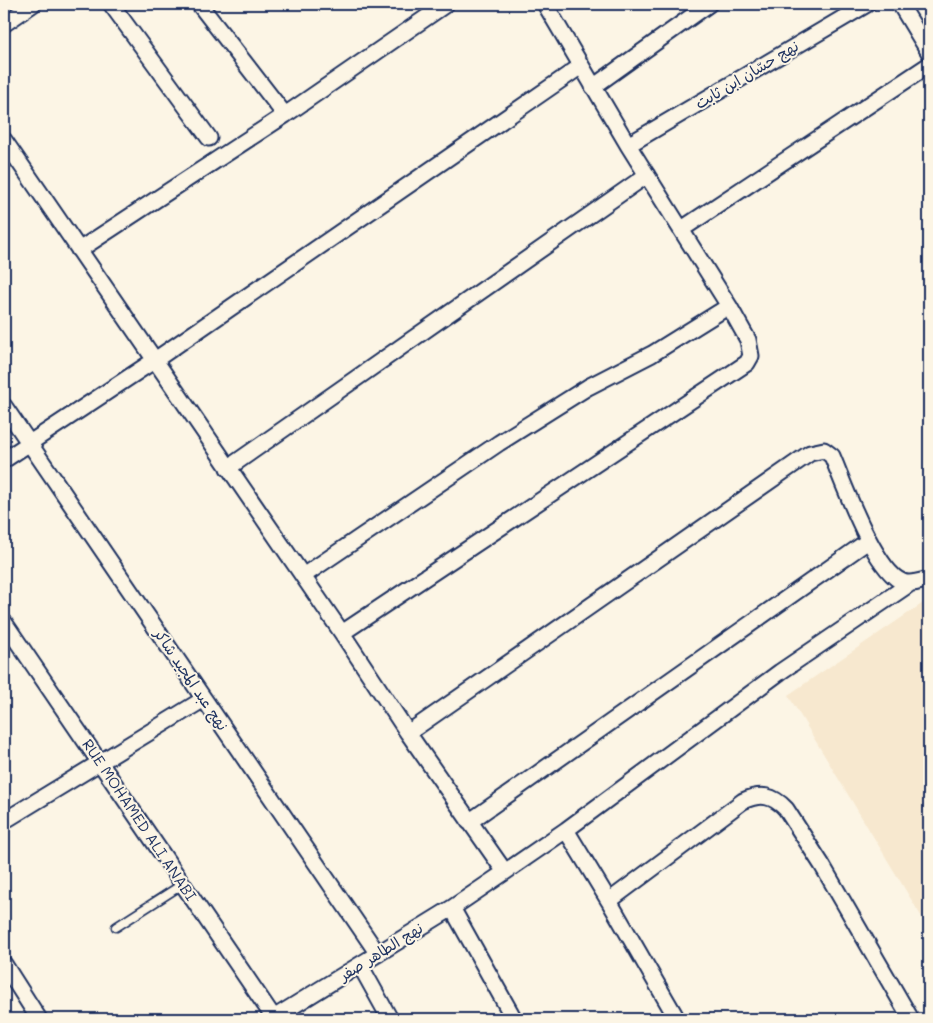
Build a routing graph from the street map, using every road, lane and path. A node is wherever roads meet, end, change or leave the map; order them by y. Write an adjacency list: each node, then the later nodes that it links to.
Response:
1 (33, 4): 9 (street)
2 (111, 4): 15 (street)
3 (199, 4): 14 (street)
4 (446, 4): 14 (street)
5 (545, 4): 12 (street)
6 (710, 4): 13 (street)
7 (867, 4): 17 (street, نهج حسّان ابن ثابت)
8 (900, 4): 10 (street)
9 (4, 24)
10 (929, 52)
11 (929, 65): 19 (street)
12 (580, 66): 13 (street); 22 (street)
13 (593, 87): 17 (street)
14 (285, 114): 20 (street)
15 (209, 138)
16 (4, 140): 20 (street)
17 (628, 145): 18 (street)
18 (647, 175): 19 (street); 26 (street)
19 (682, 229): 21 (street)
20 (79, 250): 22 (street)
21 (729, 306): 28 (street); 32 (street)
22 (154, 360): 24 (street); 26 (street)
23 (4, 406): 24 (street, نهج عبد المجيد شاكر)
24 (29, 443): 25 (street); 33 (street, نهج عبد المجيد شاكر)
25 (4, 460)
26 (228, 468): 28 (street)
27 (868, 542): 30 (street); 34 (street); 37 (street)
28 (303, 576): 32 (street)
29 (929, 579): 30 (street)
30 (911, 583): 38 (street, نهج الطاهر صفر)
31 (4, 622): 35 (street, RUE MOHAMED ALI ANABI)
32 (342, 633): 34 (street)
33 (204, 699): 35 (street); 44 (street, نهج عبد المجيد شاكر)
34 (408, 733): 37 (street)
35 (99, 761): 36 (street); 40 (street, RUE MOHAMED ALI ANABI)
36 (4, 822)
37 (469, 822): 39 (street)
38 (566, 830): 39 (street, نهج الطاهر صفر); 41 (street)
39 (505, 872): 42 (street, نهج الطاهر صفر)
40 (183, 884): 43 (lane); 48 (street, RUE MOHAMED ALI ANABI)
41 (609, 901): 51 (street); 52 (street)
42 (452, 908): 44 (street, نهج الطاهر صفر); 50 (street)
43 (116, 927)
44 (378, 954): 46 (street, نهج الطاهر صفر)
45 (4, 964): 47 (street)
46 (360, 965): 48 (street, نهج الطاهر صفر); 49 (street)
47 (39, 1019)
48 (273, 1019)
49 (390, 1019)
50 (514, 1019)
51 (677, 1019)
52 (911, 1019)

